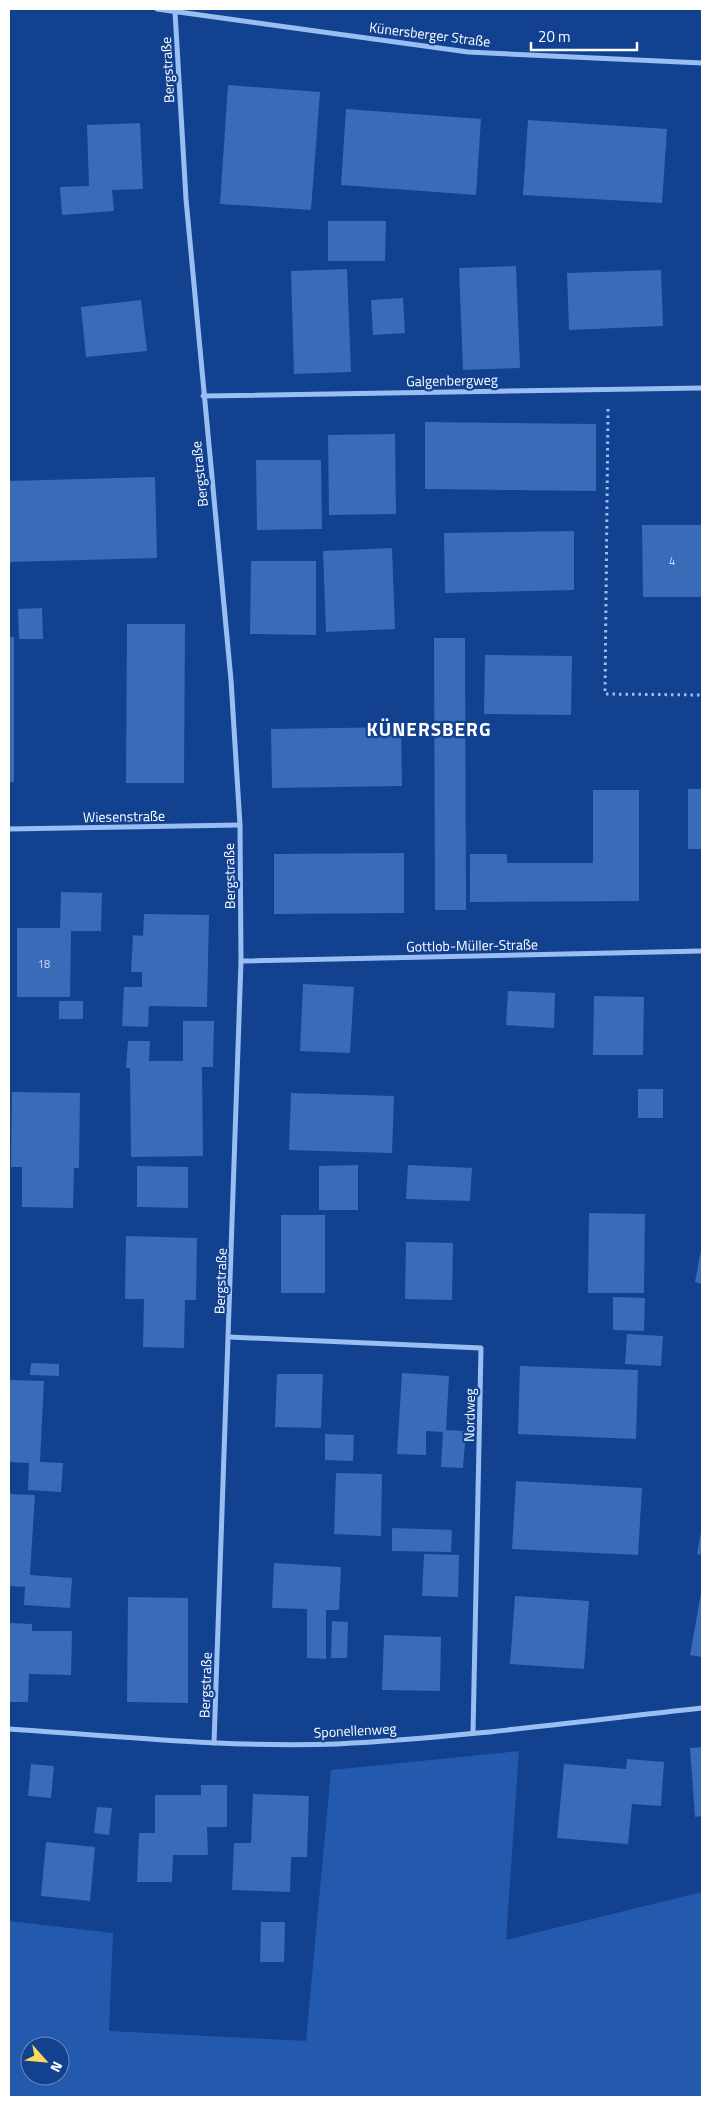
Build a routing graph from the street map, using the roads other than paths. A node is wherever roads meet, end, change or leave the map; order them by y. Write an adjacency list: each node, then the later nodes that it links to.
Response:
1 (157, 9): 2 (street, Künersberger Straße)
2 (175, 12): 3 (street, Künersberger Straße); 5 (street, Bergstraße)
3 (702, 63)
4 (702, 388): 5 (street, Galgenbergweg)
5 (203, 396): 6 (street, Bergstraße)
6 (240, 825): 7 (street, Wiesenstraße); 9 (street, Bergstraße)
7 (9, 829)
8 (702, 951): 9 (street, Gottlob-Müller-Straße)
9 (241, 961): 10 (street, Bergstraße)
10 (230, 1337): 13 (street, Nordweg); 14 (street, Bergstraße)
11 (702, 1708): 13 (street, Sponellenweg)
12 (9, 1729): 14 (street, Sponellenweg)
13 (473, 1733): 14 (street, Sponellenweg)
14 (214, 1743)

